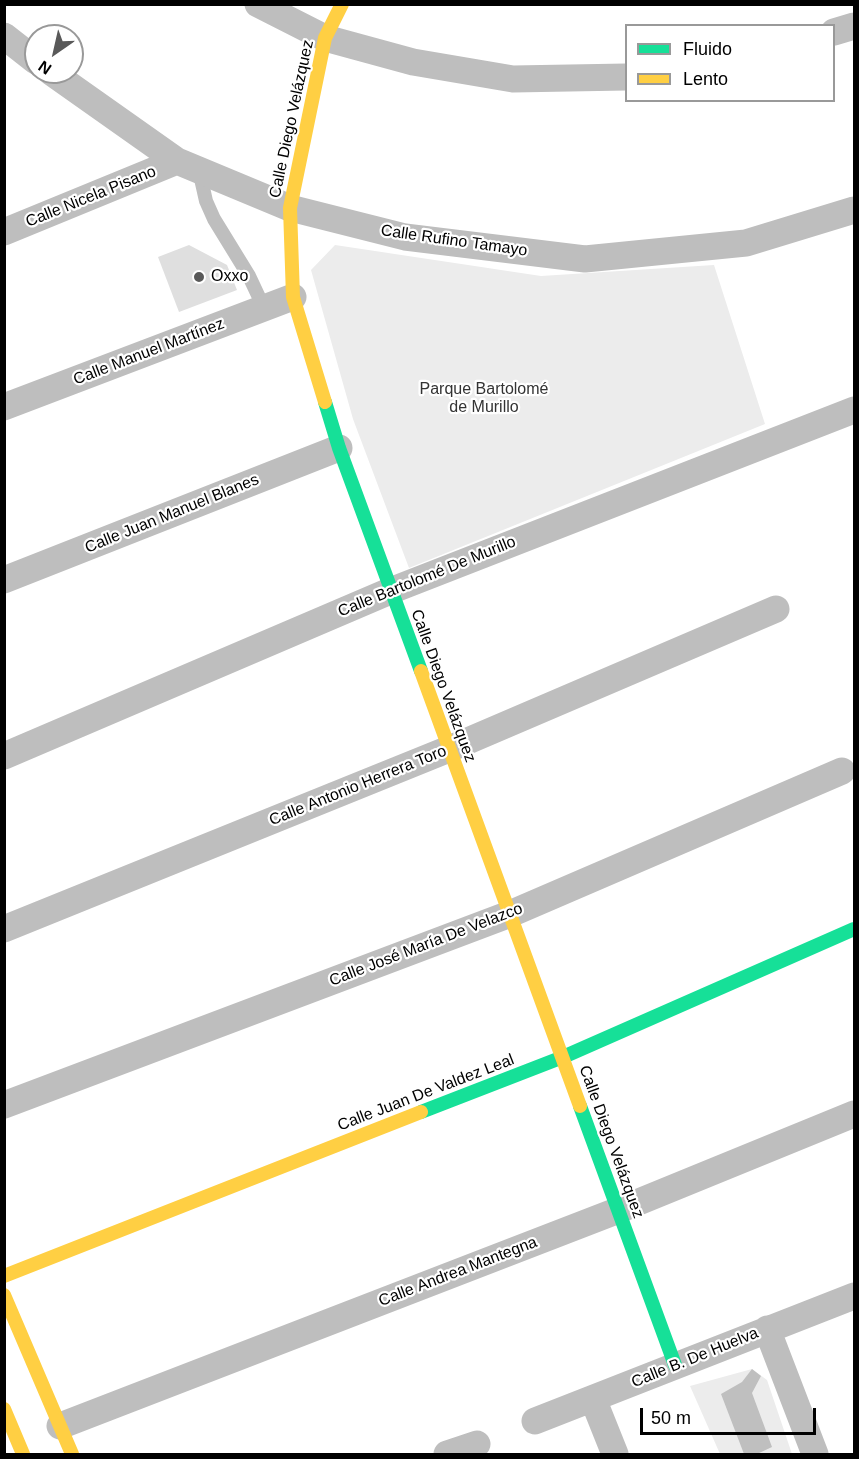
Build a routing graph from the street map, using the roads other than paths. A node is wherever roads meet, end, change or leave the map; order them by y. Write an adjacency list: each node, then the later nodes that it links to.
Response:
1 (258, 4): 5 (street)
2 (342, 4): 5 (street, Calle Diego Velázquez)
3 (855, 26): 4 (street)
4 (835, 32)
5 (325, 38): 8 (street); 11 (street, Calle Diego Velázquez)
6 (8, 44): 7 (street)
7 (24, 54)
8 (625, 77)
9 (68, 84): 10 (street, Calle Rufino Tamayo)
10 (188, 166): 11 (street, Calle Rufino Tamayo); 13 (street, Calle Nicela Pisano); 15 (lane)
11 (290, 208): 12 (street, Calle Rufino Tamayo); 14 (street, Calle Diego Velázquez)
12 (855, 210)
13 (4, 232)
14 (293, 297): 15 (street, Calle Manuel Martínez); 18 (street, Calle Diego Velázquez)
15 (264, 308): 16 (street, Calle Manuel Martínez)
16 (4, 407)
17 (855, 410): 20 (street, Calle Bartolomé De Murillo)
18 (339, 448): 19 (street, Calle Juan Manuel Blanes); 20 (street, Calle Diego Velázquez)
19 (4, 580)
20 (390, 591): 22 (street, Calle Diego Velázquez); 23 (street, Calle Bartolomé De Murillo)
21 (776, 609): 22 (street, Calle Antonio Herrera Toro)
22 (449, 749): 25 (street, Calle Diego Velázquez); 26 (street, Calle Antonio Herrera Toro)
23 (4, 756)
24 (842, 771): 25 (street, Calle José María De Velazco)
25 (510, 914): 28 (street, Calle Diego Velázquez); 29 (street, Calle José María De Velazco)
26 (4, 929)
27 (855, 929): 28 (street, Calle Juan De Valdez Leal)
28 (562, 1056): 31 (street, Calle Diego Velázquez); 32 (street, Calle Juan De Valdez Leal)
29 (4, 1105)
30 (855, 1114): 31 (street, Calle Andrea Mantegna)
31 (619, 1210): 36 (street, Calle Diego Velázquez); 40 (street, Calle Andrea Mantegna)
32 (4, 1276)
33 (4, 1295): 40 (street)
34 (855, 1296): 35 (street, Calle B. De Huelva)
35 (767, 1329): 36 (street, Calle B. De Huelva); 46 (street)
36 (675, 1365): 37 (street, Calle B. De Huelva)
37 (593, 1399): 39 (street, Calle B. De Huelva); 45 (street)
38 (4, 1409): 42 (street)
39 (536, 1421)
40 (60, 1426): 43 (street)
41 (477, 1444): 44 (street)
42 (23, 1455)
43 (72, 1455)
44 (447, 1455)
45 (615, 1455)
46 (815, 1455)

